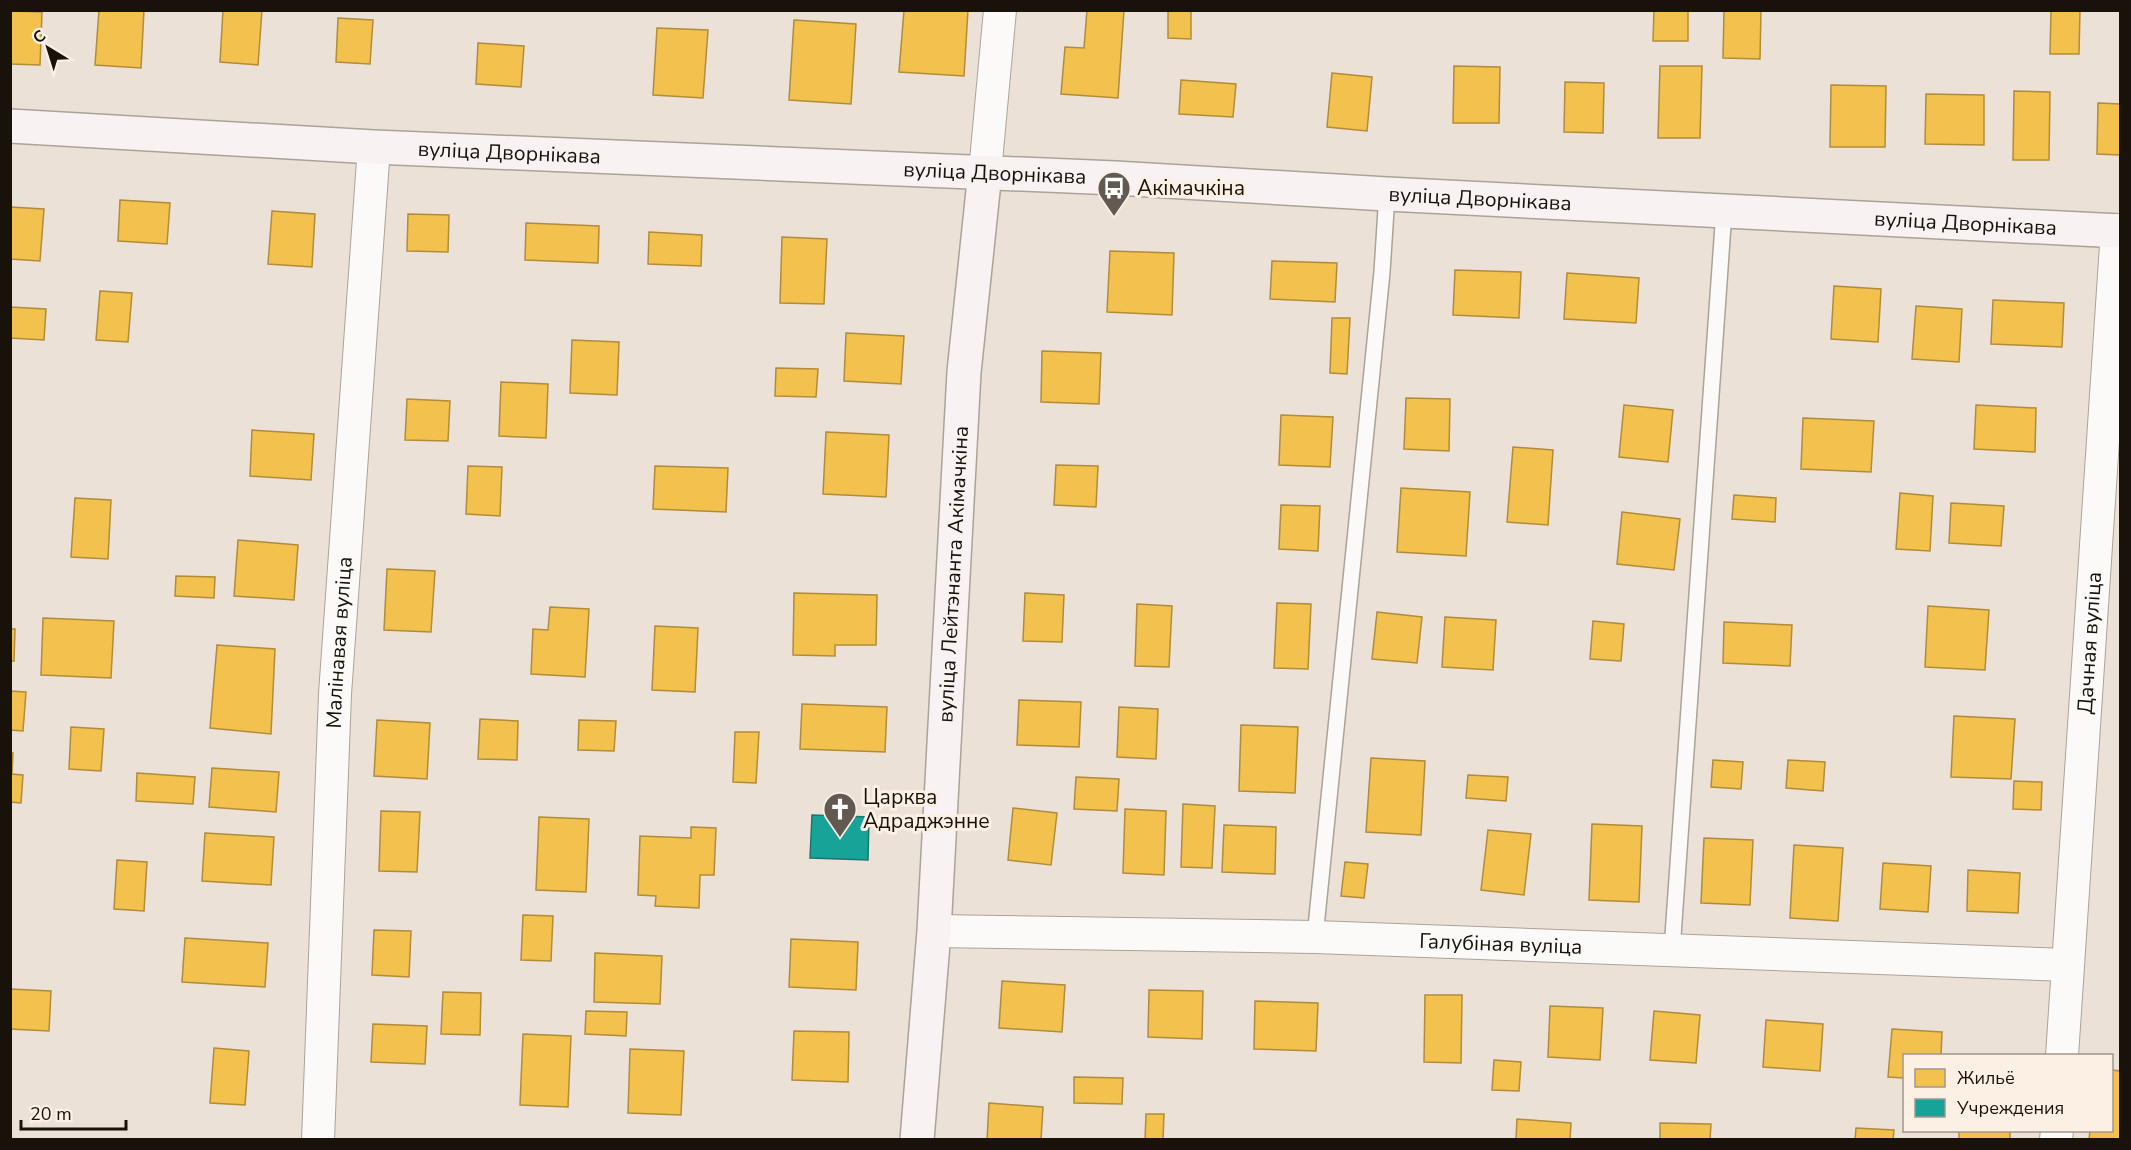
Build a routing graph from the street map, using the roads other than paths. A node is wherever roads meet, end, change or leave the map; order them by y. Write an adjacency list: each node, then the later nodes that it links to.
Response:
1 (1000, 10): 4 (street, вуліца Лейтэнанта Акімачкіна)
2 (10, 126): 3 (main road, вуліца Дворнікава)
3 (374, 147): 4 (main road, вуліца Дворнікава); 13 (street, Малінавая вуліца)
4 (985, 172): 5 (main road, вуліца Дворнікава); 8 (main road, вуліца Лейтэнанта Акімачкіна)
5 (1388, 194): 6 (main road, вуліца Дворнікава); 9 (lane)
6 (1724, 211): 7 (main road, вуліца Дворнікава); 10 (lane)
7 (2119, 230): 11 (street, Дачная вуліца)
8 (934, 931): 9 (street, Галубіная вуліца); 14 (main road, вуліца Лейтэнанта Акімачкіна)
9 (1315, 937): 10 (street, Галубіная вуліца)
10 (1672, 950): 11 (street, Галубіная вуліца)
11 (2068, 965): 12 (street, Дачная вуліца)
12 (2062, 1054)
13 (318, 1140)
14 (917, 1140)

